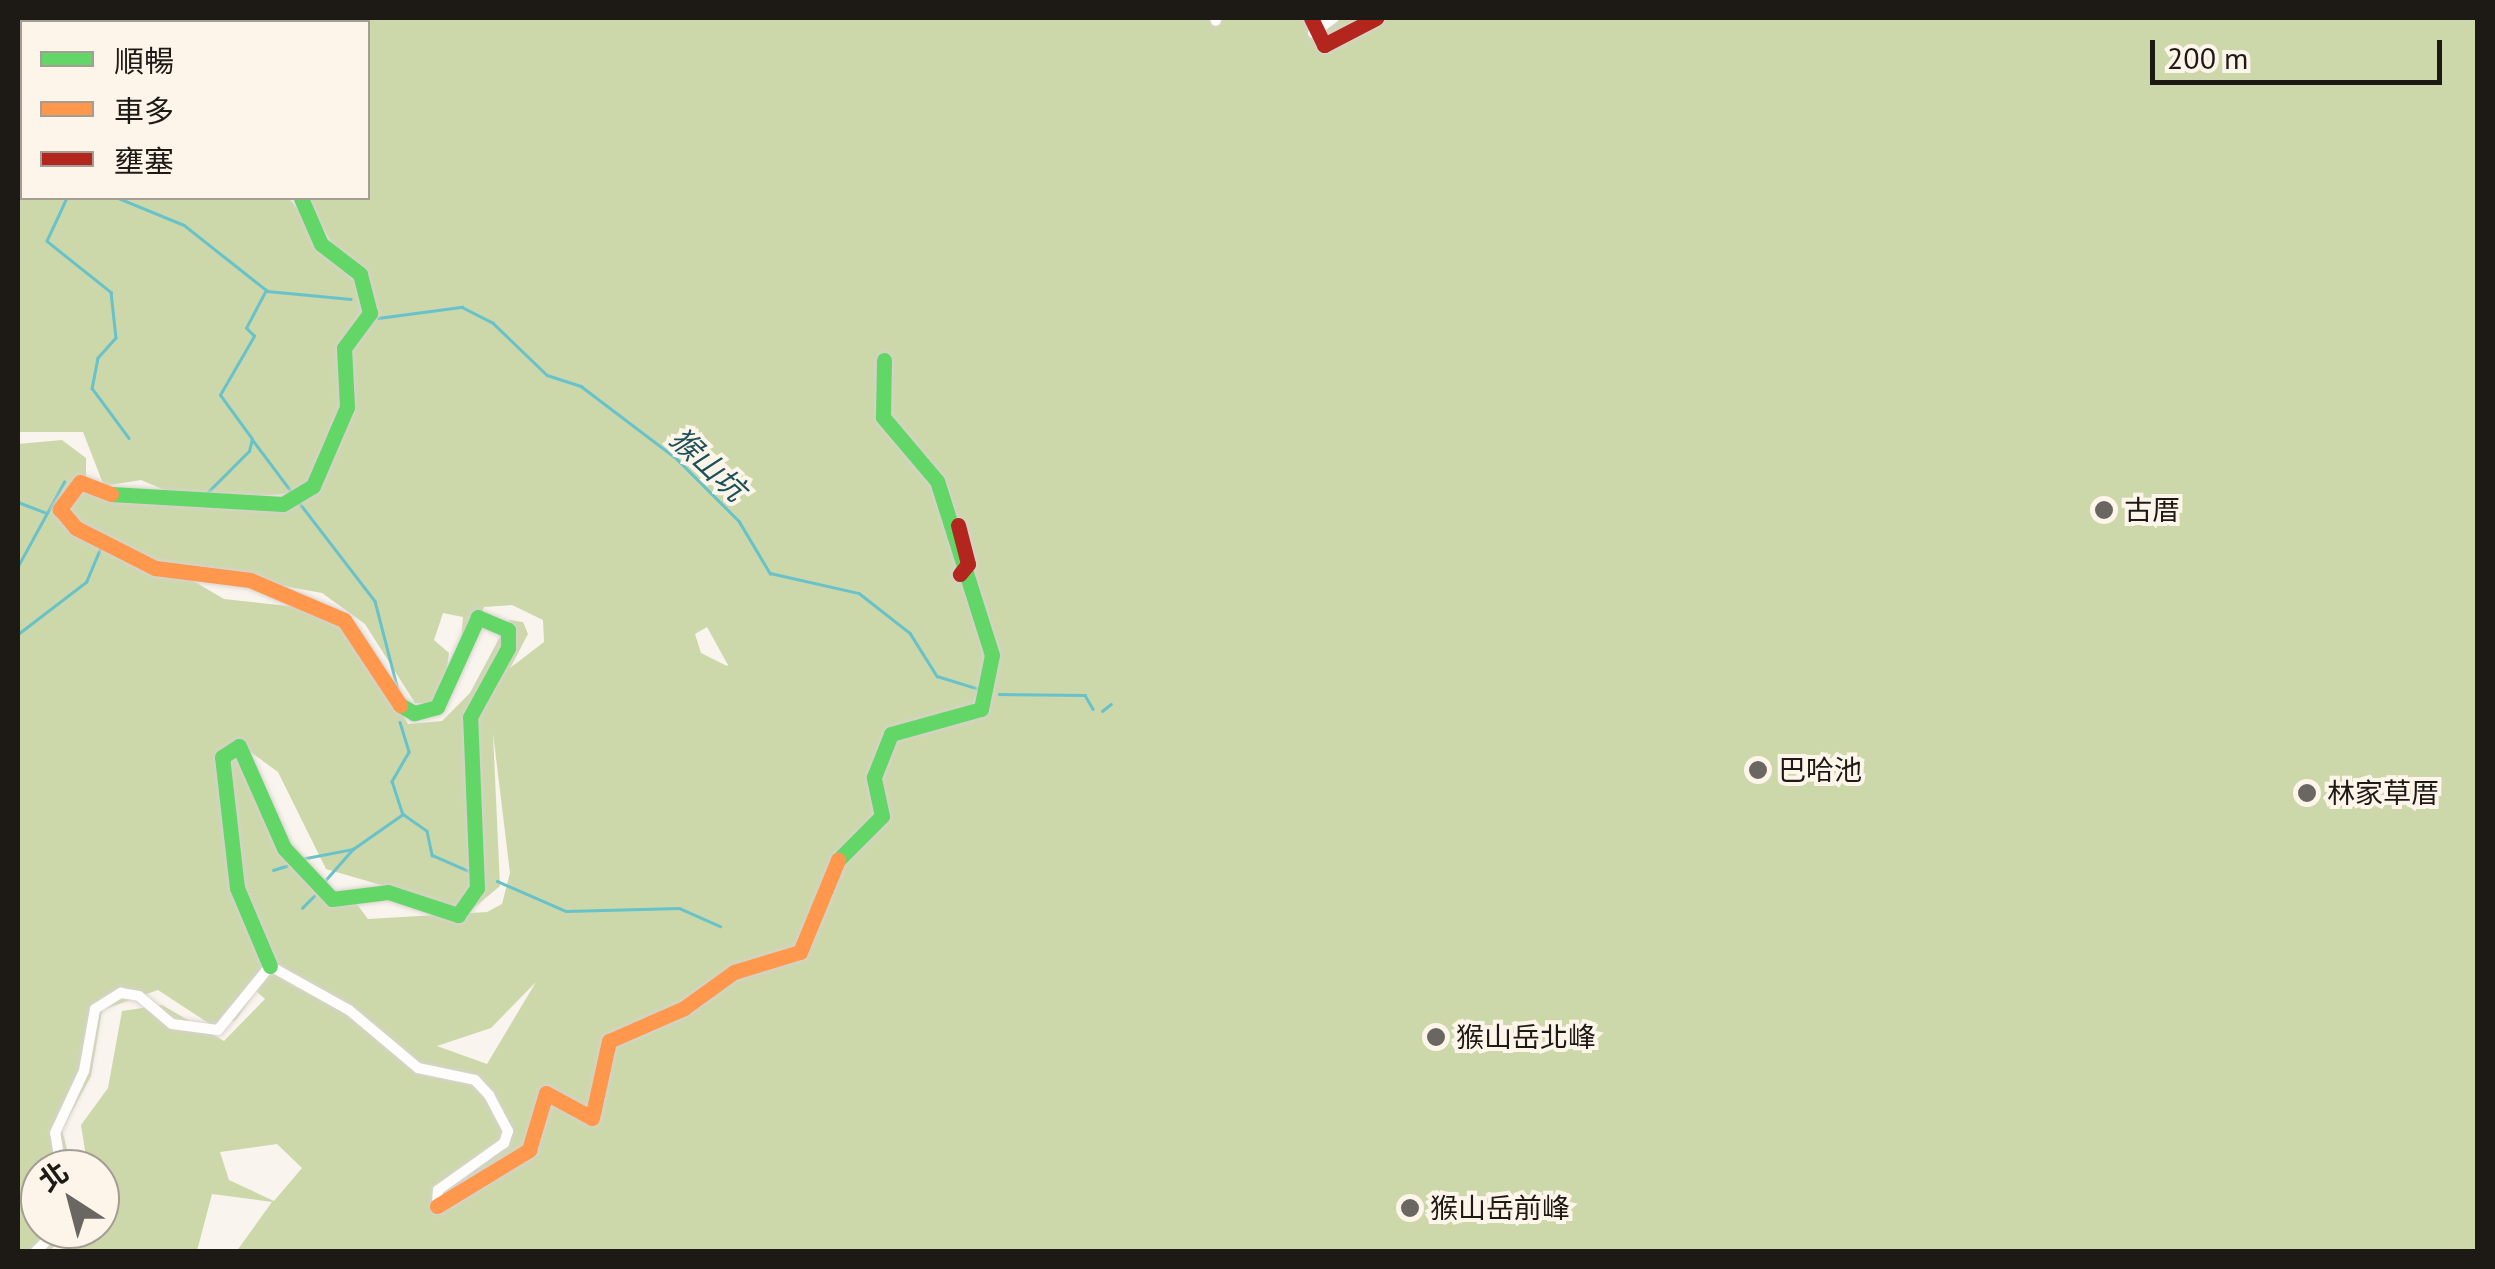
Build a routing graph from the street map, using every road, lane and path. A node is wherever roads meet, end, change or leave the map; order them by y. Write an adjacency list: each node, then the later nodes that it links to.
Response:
1 (1334, 18): 3 (street)
2 (1376, 18): 3 (street)
3 (1312, 25)
4 (302, 200): 8 (street)
5 (884, 360): 7 (street)
6 (958, 525): 7 (street)
7 (960, 574): 10 (street)
8 (270, 966): 9 (street); 10 (street)
9 (58, 1149)
10 (437, 1206)

